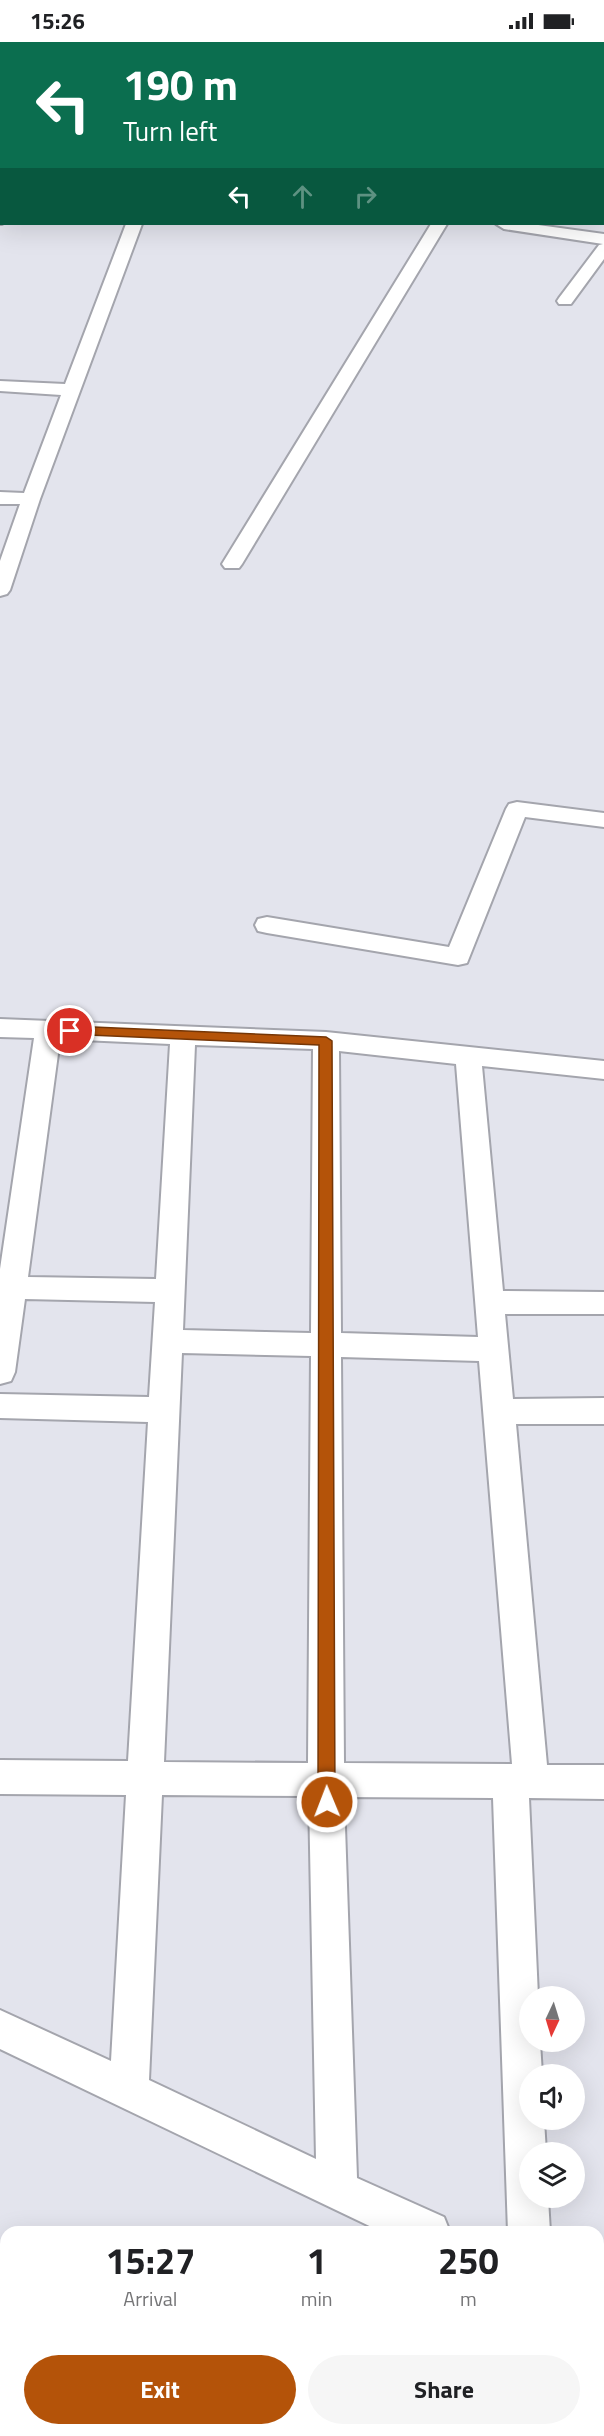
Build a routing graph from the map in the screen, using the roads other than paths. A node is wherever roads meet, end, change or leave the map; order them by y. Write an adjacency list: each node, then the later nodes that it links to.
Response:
1 (135, 225): 8 (street)
2 (438, 225): 11 (street)
3 (511, 225): 4 (street)
4 (604, 239)
5 (604, 248): 6 (street)
6 (566, 301)
7 (0, 386): 8 (street)
8 (74, 390): 10 (street)
9 (0, 498): 10 (street)
10 (31, 499): 12 (street)
11 (232, 564)
12 (0, 590)
13 (604, 820): 14 (street)
14 (267, 925)
15 (0, 1028): 16 (street)
16 (48, 1030): 17 (street); 21 (street)
17 (183, 1035): 18 (street); 22 (street)
18 (326, 1041): 19 (street); 27 (street)
19 (468, 1056): 20 (street); 23 (street)
20 (604, 1070)
21 (12, 1288): 22 (street); 25 (street)
22 (170, 1291): 26 (street)
23 (490, 1302): 24 (street); 28 (street)
24 (604, 1303)
25 (2, 1338): 29 (street)
26 (168, 1341): 27 (street); 31 (street)
27 (326, 1345): 28 (street); 36 (street)
28 (494, 1349): 33 (street)
29 (0, 1372)
30 (0, 1406): 31 (street)
31 (165, 1410): 35 (street)
32 (604, 1411): 33 (street)
33 (499, 1412): 37 (street)
34 (0, 1777): 35 (street)
35 (147, 1778): 36 (street); 40 (street)
36 (326, 1779): 37 (street); 41 (street)
37 (521, 1780): 38 (street); 43 (street)
38 (604, 1782)
39 (0, 2030): 40 (street)
40 (129, 2091): 41 (street)
41 (337, 2190): 42 (street)
42 (416, 2226)
43 (529, 2226)

